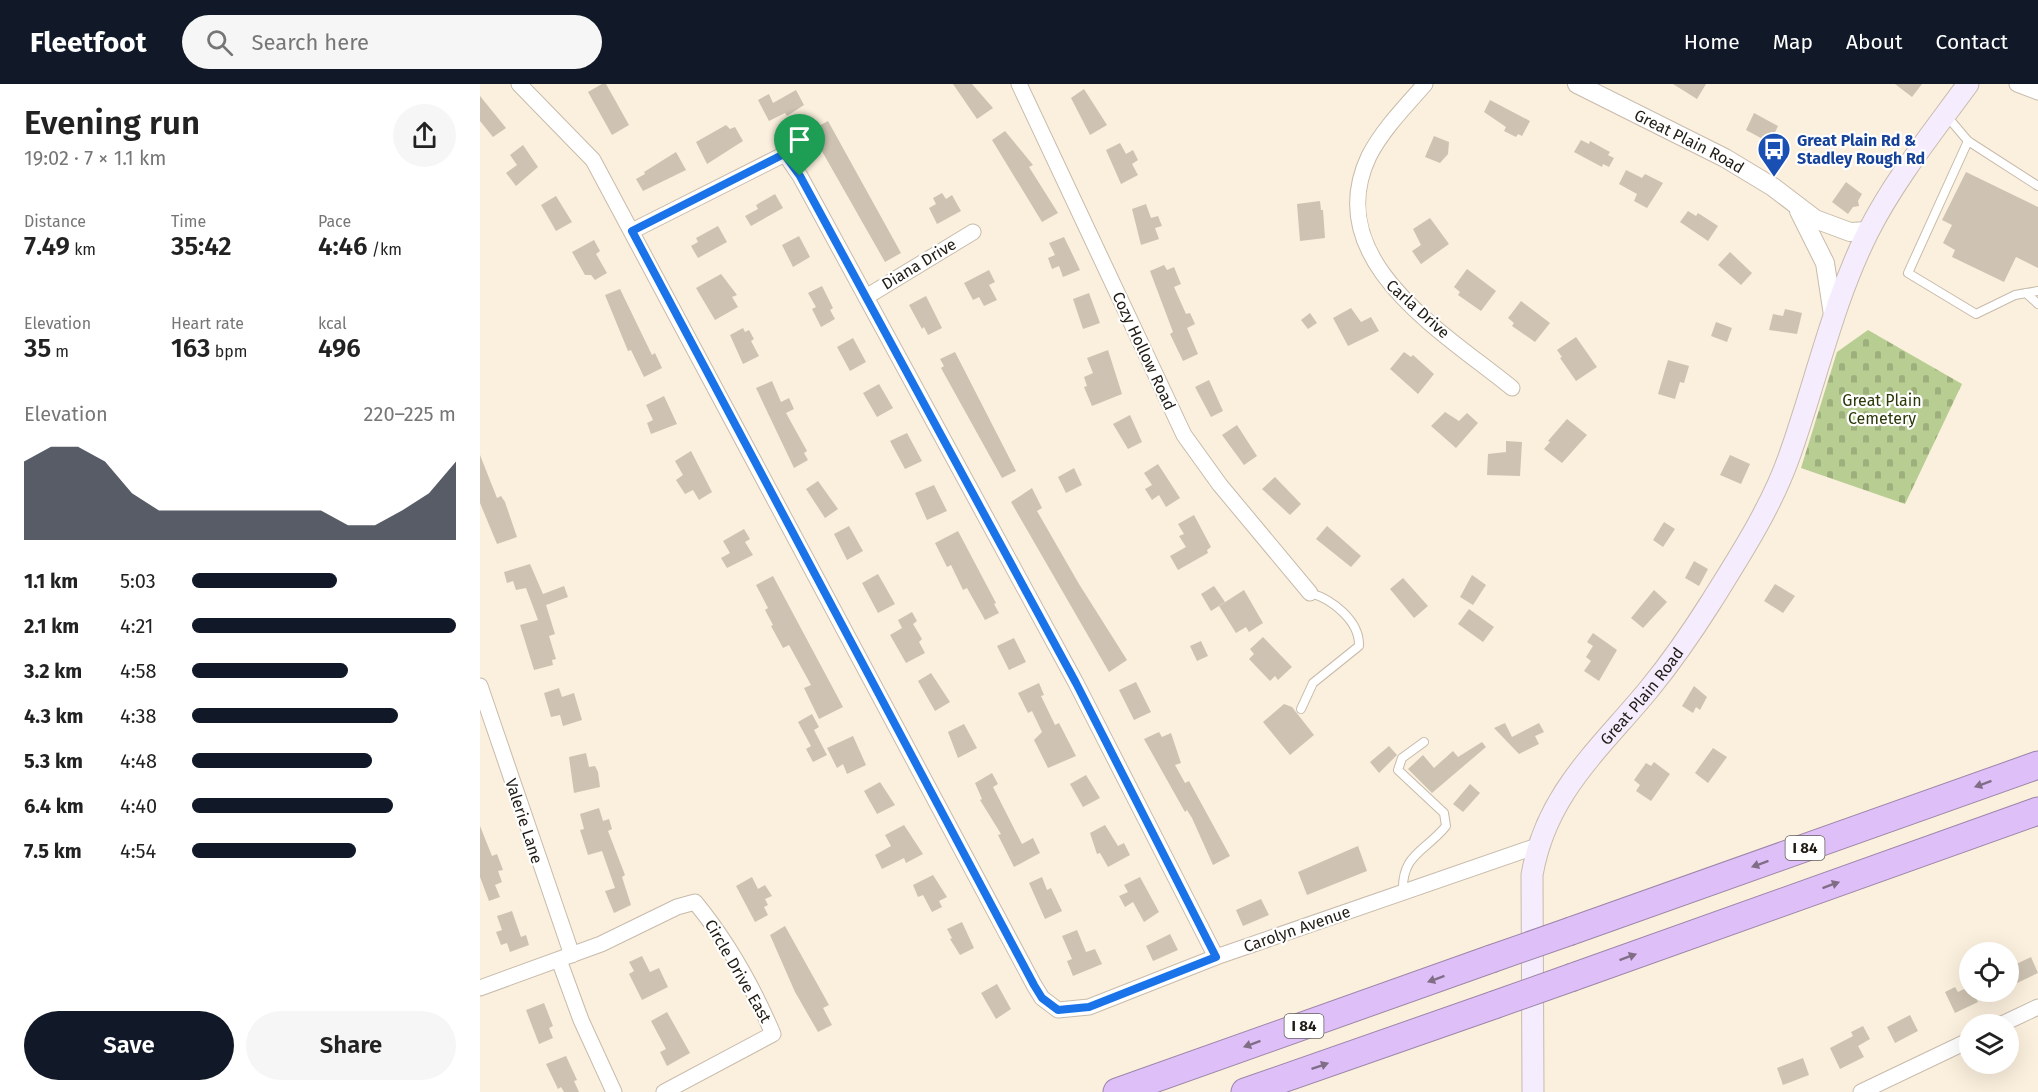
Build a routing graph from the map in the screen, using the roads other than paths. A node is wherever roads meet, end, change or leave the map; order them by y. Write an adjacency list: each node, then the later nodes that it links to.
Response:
1 (1019, 84): 21 (street, Cozy Hollow Road)
2 (1425, 84): 20 (street, Carla Drive)
3 (1968, 84): 8 (main road)
4 (2018, 84): 7 (street)
5 (1583, 85): 11 (street, Great Plain Road)
6 (529, 86): 12 (street)
7 (2038, 92)
8 (1945, 114): 9 (lane); 13 (main road)
9 (1968, 141): 10 (lane); 16 (lane)
10 (2038, 186)
11 (1797, 207): 13 (street, Great Plain Road); 19 (street, Great Plain Road)
12 (632, 231): 17 (street); 29 (street, Carolyn Avenue)
13 (1868, 231): 19 (main road, Great Plain Road)
14 (973, 232): 17 (street, Diana Drive)
15 (2038, 291): 16 (lane)
16 (2026, 293): 18 (lane)
17 (866, 297): 29 (street)
18 (2038, 304)
19 (1833, 315): 27 (main road, Great Plain Road)
20 (1512, 388)
21 (1310, 593): 23 (lane)
22 (480, 686): 30 (street, Valerie Lane)
23 (1301, 709)
24 (1424, 742): 28 (lane)
25 (2038, 765): 37 (highway, I 84, one-way to 37, bridge)
26 (2038, 811): 38 (highway, one-way to 26, bridge)
27 (1537, 846): 28 (street, Carolyn Avenue); 39 (main road, Great Plain Road)
28 (1403, 892): 29 (street, Carolyn Avenue)
29 (1216, 957)
30 (566, 958): 31 (street); 35 (street, Valerie Lane); 36 (street, Circle Drive East)
31 (480, 988)
32 (2038, 1007): 33 (street)
33 (2019, 1016)
34 (1959, 1045): 40 (street)
35 (614, 1092)
36 (664, 1092)
37 (1117, 1092)
38 (1245, 1092)
39 (1533, 1092)
40 (1862, 1092)

